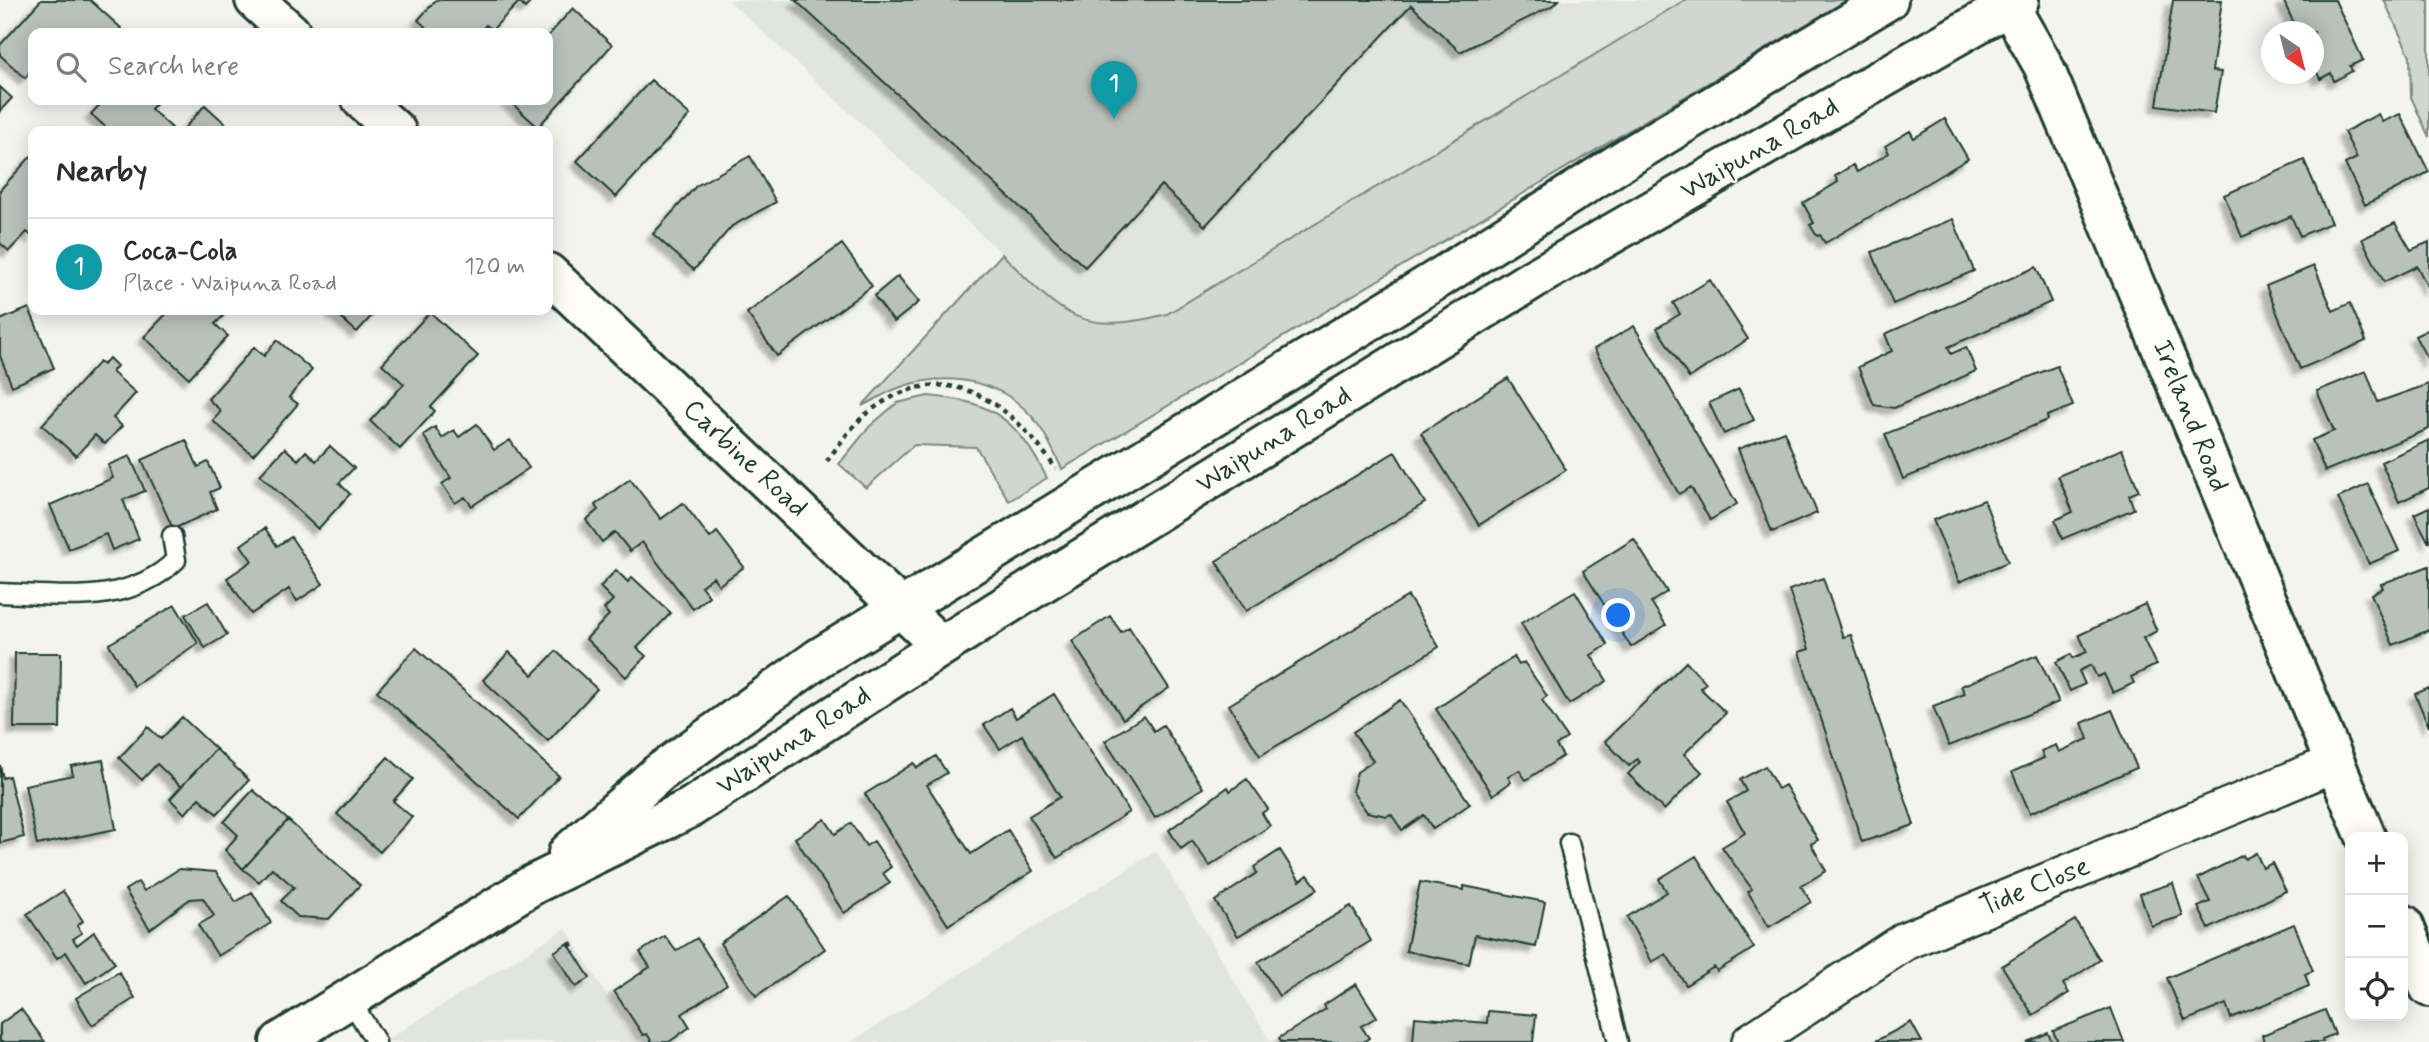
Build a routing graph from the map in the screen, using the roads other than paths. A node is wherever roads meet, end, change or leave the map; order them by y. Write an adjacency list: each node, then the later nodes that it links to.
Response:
1 (256, 0): 4 (main road)
2 (1888, 0): 7 (main road, Waipuna Road)
3 (2012, 2): 9 (main road, Waipuna Road); 14 (main road, Ireland Road)
4 (286, 28)
5 (367, 105): 6 (main road)
6 (391, 126)
7 (1441, 277): 9 (main road); 12 (main road, Waipuna Road)
8 (553, 278): 12 (main road, Carbine Road)
9 (1464, 321): 13 (main road, Waipuna Road)
10 (172, 537): 11 (lane)
11 (0, 593)
12 (900, 607): 13 (main road, Carbine Road); 17 (main road, Waipuna Road)
13 (941, 646): 17 (main road, Waipuna Road)
14 (2335, 764): 15 (main road, Ireland Road); 24 (street, Tide Close)
15 (2364, 832)
16 (1569, 844): 23 (lane)
17 (532, 884): 20 (main road, Waipuna Road)
18 (2408, 936): 19 (main road)
19 (2429, 987)
20 (351, 999): 21 (main road, Waipuna Road); 22 (lane)
21 (280, 1042)
22 (376, 1042)
23 (1618, 1042)
24 (1751, 1042)

